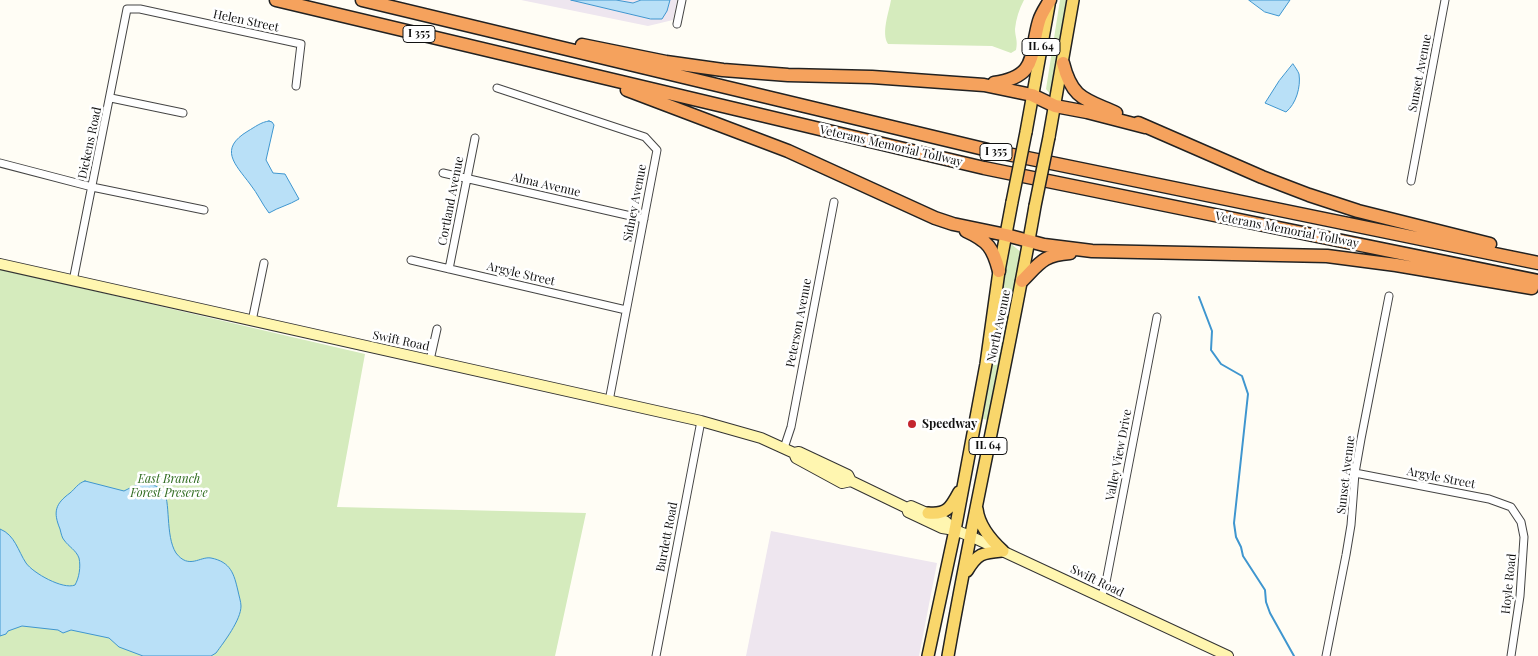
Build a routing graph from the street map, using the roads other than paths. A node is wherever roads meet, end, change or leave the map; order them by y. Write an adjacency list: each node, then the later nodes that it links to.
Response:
1 (276, 0): 11 (highway, Veterans Memorial Tollway / I 355)
2 (362, 0): 8 (highway, Veterans Memorial Tollway / I 355)
3 (682, 0): 9 (street)
4 (1050, 0): 12 (highway); 15 (main road, North Avenue / IL 64)
5 (1073, 0): 10 (main road, North Avenue / IL 64)
6 (1445, 0): 24 (street, Sunset Avenue)
7 (128, 9): 13 (street, Helen Street); 16 (street, Dickens Road)
8 (458, 23): 12 (highway); 35 (highway, Veterans Memorial Tollway / I 355)
9 (677, 24)
10 (1063, 64): 17 (main road, North Avenue / IL 64); 19 (highway)
11 (561, 67): 29 (highway); 42 (highway, Veterans Memorial Tollway / I 355)
12 (984, 85): 15 (highway)
13 (296, 86)
14 (497, 88): 28 (street, Sidney Avenue)
15 (1032, 94): 17 (highway); 30 (main road, North Avenue / IL 64, bridge)
16 (111, 98): 18 (street); 25 (street, Dickens Road)
17 (1055, 106): 19 (highway); 31 (main road, North Avenue / IL 64, bridge)
18 (183, 113)
19 (1145, 127): 33 (highway)
20 (475, 138): 23 (street, Cortland Avenue)
21 (0, 163): 25 (street)
22 (443, 173): 23 (street, Alma Avenue)
23 (467, 178): 28 (street, Alma Avenue); 38 (street, Cortland Avenue)
24 (1411, 181)
25 (92, 187): 27 (street); 40 (street, Dickens Road)
26 (834, 202): 52 (street, Peterson Avenue)
27 (204, 210)
28 (644, 220): 45 (street, Sidney Avenue)
29 (953, 224): 30 (highway); 39 (highway)
30 (1006, 235): 31 (highway); 39 (main road, North Avenue / IL 64)
31 (1029, 240): 32 (highway); 41 (main road, North Avenue / IL 64)
32 (1092, 251): 41 (highway); 43 (highway)
33 (1538, 256)
34 (412, 260): 38 (street, Argyle Street)
35 (1538, 262)
36 (264, 263): 47 (street)
37 (0, 264): 40 (street, Swift Road)
38 (449, 269): 45 (street, Argyle Street)
39 (999, 271): 53 (main road, North Avenue / IL 64)
40 (73, 281): 47 (street, Swift Road)
41 (1022, 281): 55 (main road, North Avenue / IL 64)
42 (1538, 281)
43 (1538, 290)
44 (1389, 296): 54 (street, Sunset Avenue)
45 (626, 310): 50 (street, Sidney Avenue)
46 (1157, 317): 63 (street, Valley View Drive)
47 (252, 321): 49 (street, Swift Road)
48 (437, 329): 49 (street)
49 (430, 360): 50 (street, Swift Road)
50 (608, 401): 51 (street, Swift Road)
51 (700, 422): 52 (street, Swift Road); 64 (street, Burdett Road)
52 (784, 448): 56 (street, Swift Road)
53 (966, 471): 57 (main road); 59 (main road, North Avenue / IL 64)
54 (1355, 473): 58 (street, Argyle Street); 68 (street, Sunset Avenue)
55 (976, 504): 60 (main road, North Avenue / IL 64); 61 (main road)
56 (906, 508): 57 (street, Swift Road); 59 (street, Swift Road)
57 (928, 513): 59 (street, Swift Road)
58 (1518, 516): 69 (street, Hoyle Road)
59 (955, 530): 60 (street, Swift Road); 65 (main road, North Avenue / IL 64)
60 (970, 536): 61 (street, Swift Road); 62 (main road, North Avenue / IL 64)
61 (1003, 552): 62 (main road); 63 (street, Swift Road)
62 (963, 576): 66 (main road, North Avenue / IL 64)
63 (1102, 598): 67 (street, Swift Road)
64 (656, 656)
65 (928, 656)
66 (948, 656)
67 (1228, 656)
68 (1326, 656)
69 (1511, 656)

